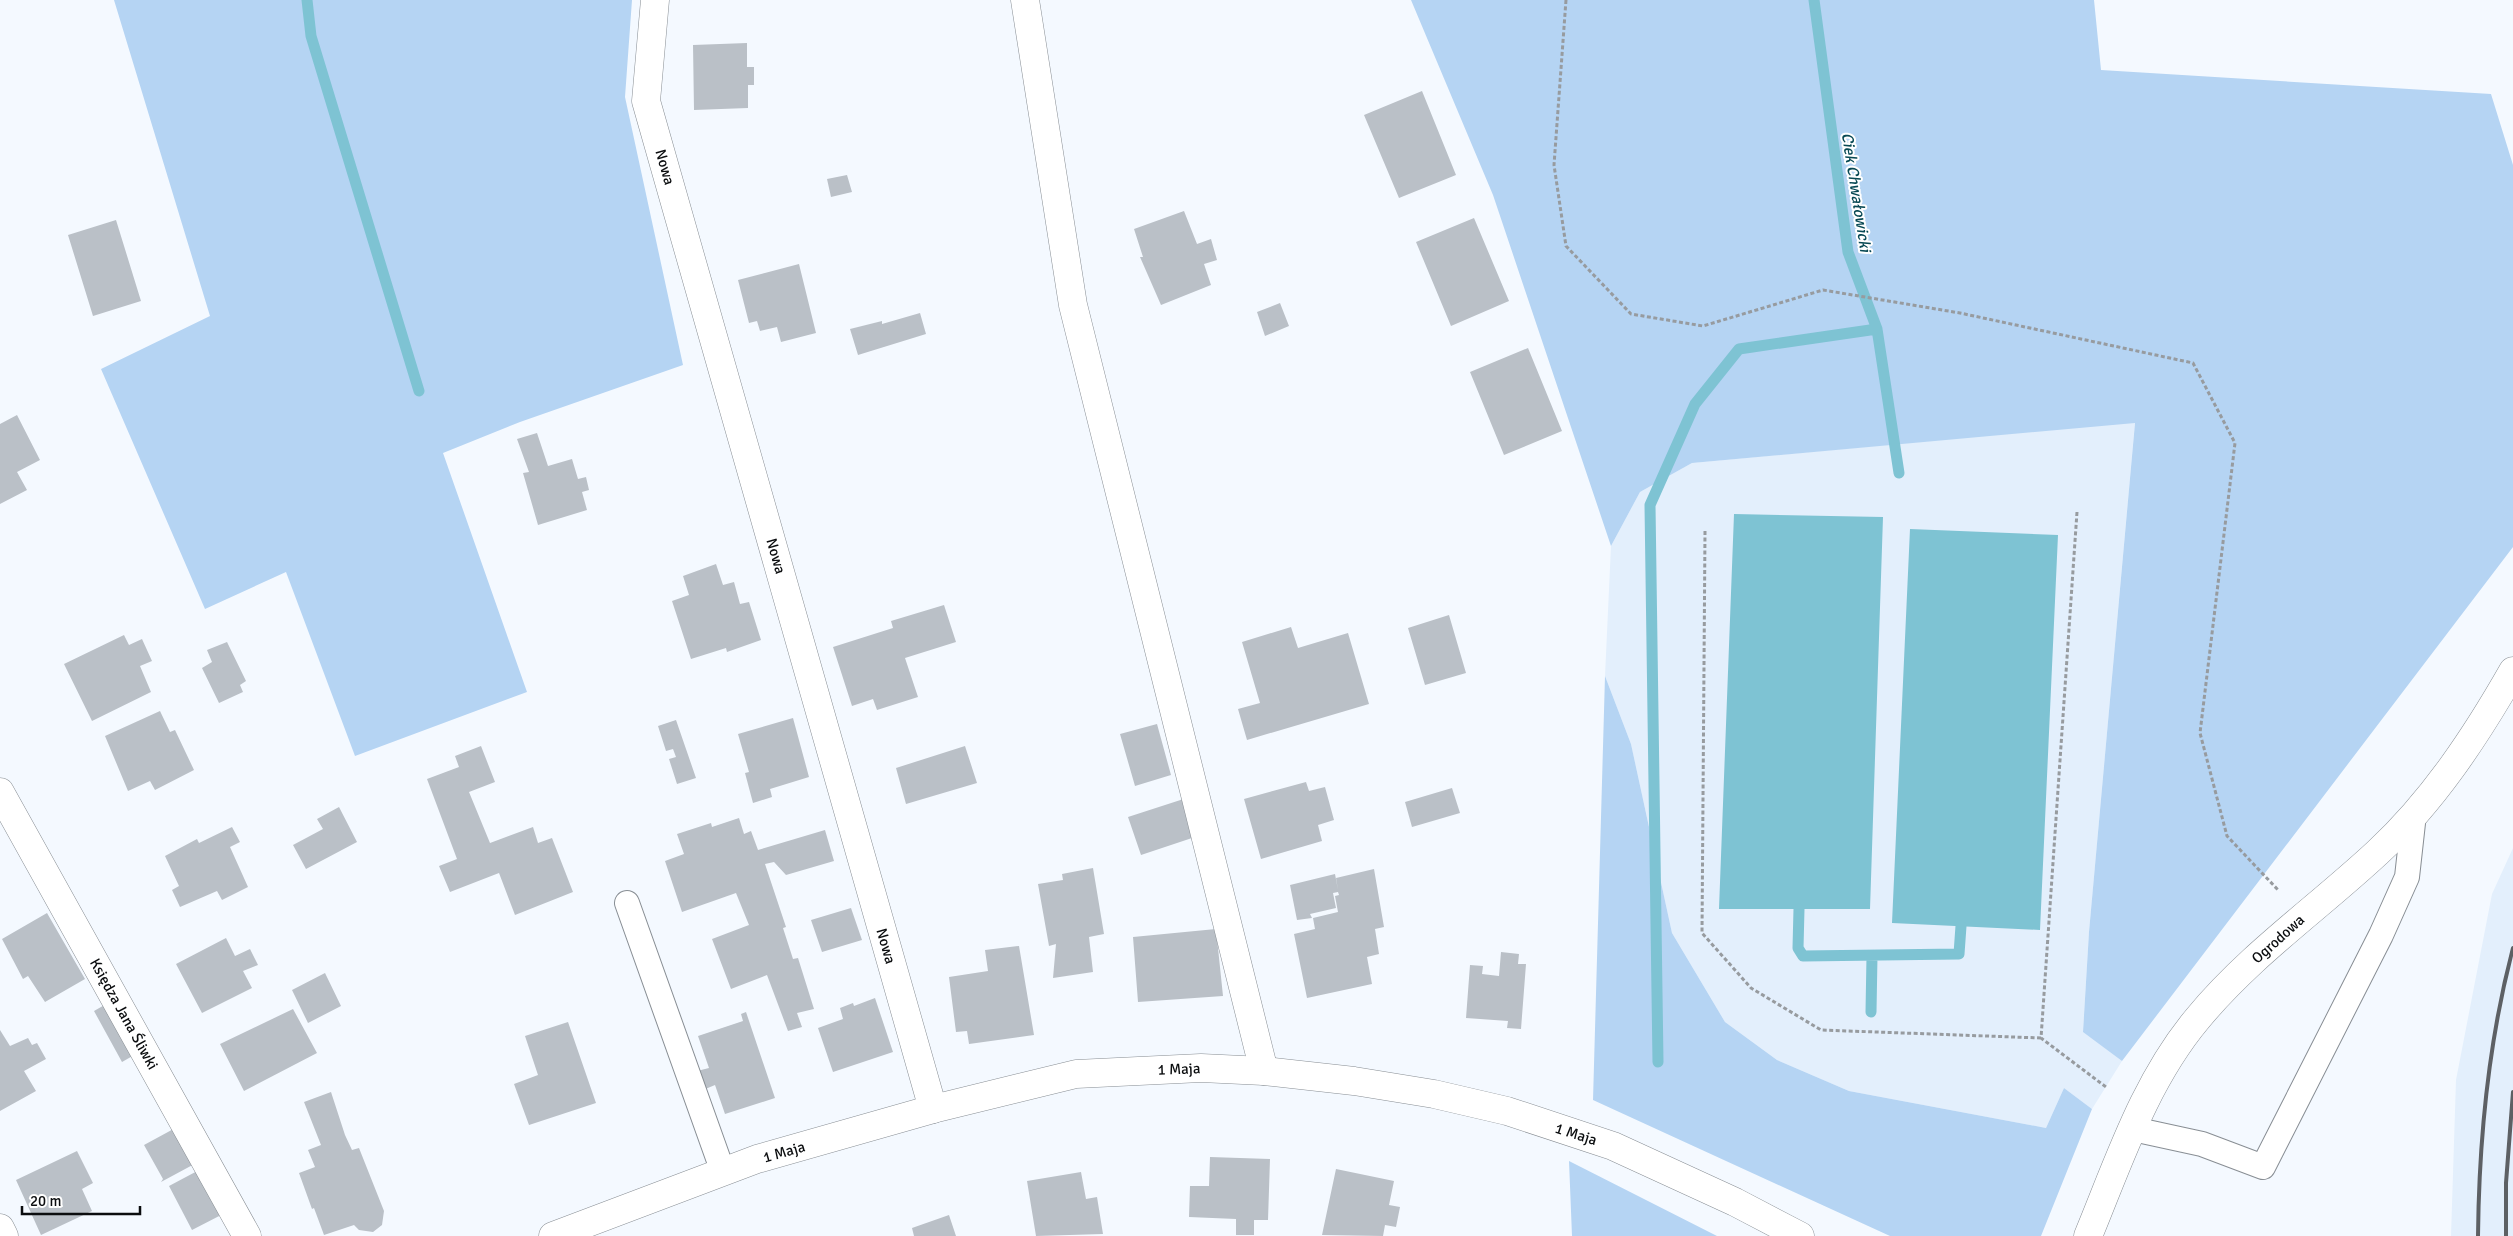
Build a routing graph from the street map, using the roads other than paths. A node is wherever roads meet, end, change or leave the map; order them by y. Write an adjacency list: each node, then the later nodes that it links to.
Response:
1 (655, 0): 8 (street, Nowa)
2 (1025, 0): 7 (street)
3 (2513, 671): 5 (street, Ogrodowa)
4 (0, 792): 13 (street, Księdza Jana Śliwki)
5 (2414, 814): 9 (street, Ogrodowa); 9 (lane)
6 (627, 903): 10 (lane)
7 (1264, 1071): 8 (street, 1 Maja); 15 (street, 1 Maja)
8 (933, 1109): 10 (street, 1 Maja)
9 (2133, 1129): 16 (street, Ogrodowa)
10 (724, 1172): 14 (street, 1 Maja)
11 (0, 1228): 12 (street)
12 (4, 1236)
13 (248, 1236)
14 (553, 1236)
15 (1800, 1236)
16 (2088, 1236)

